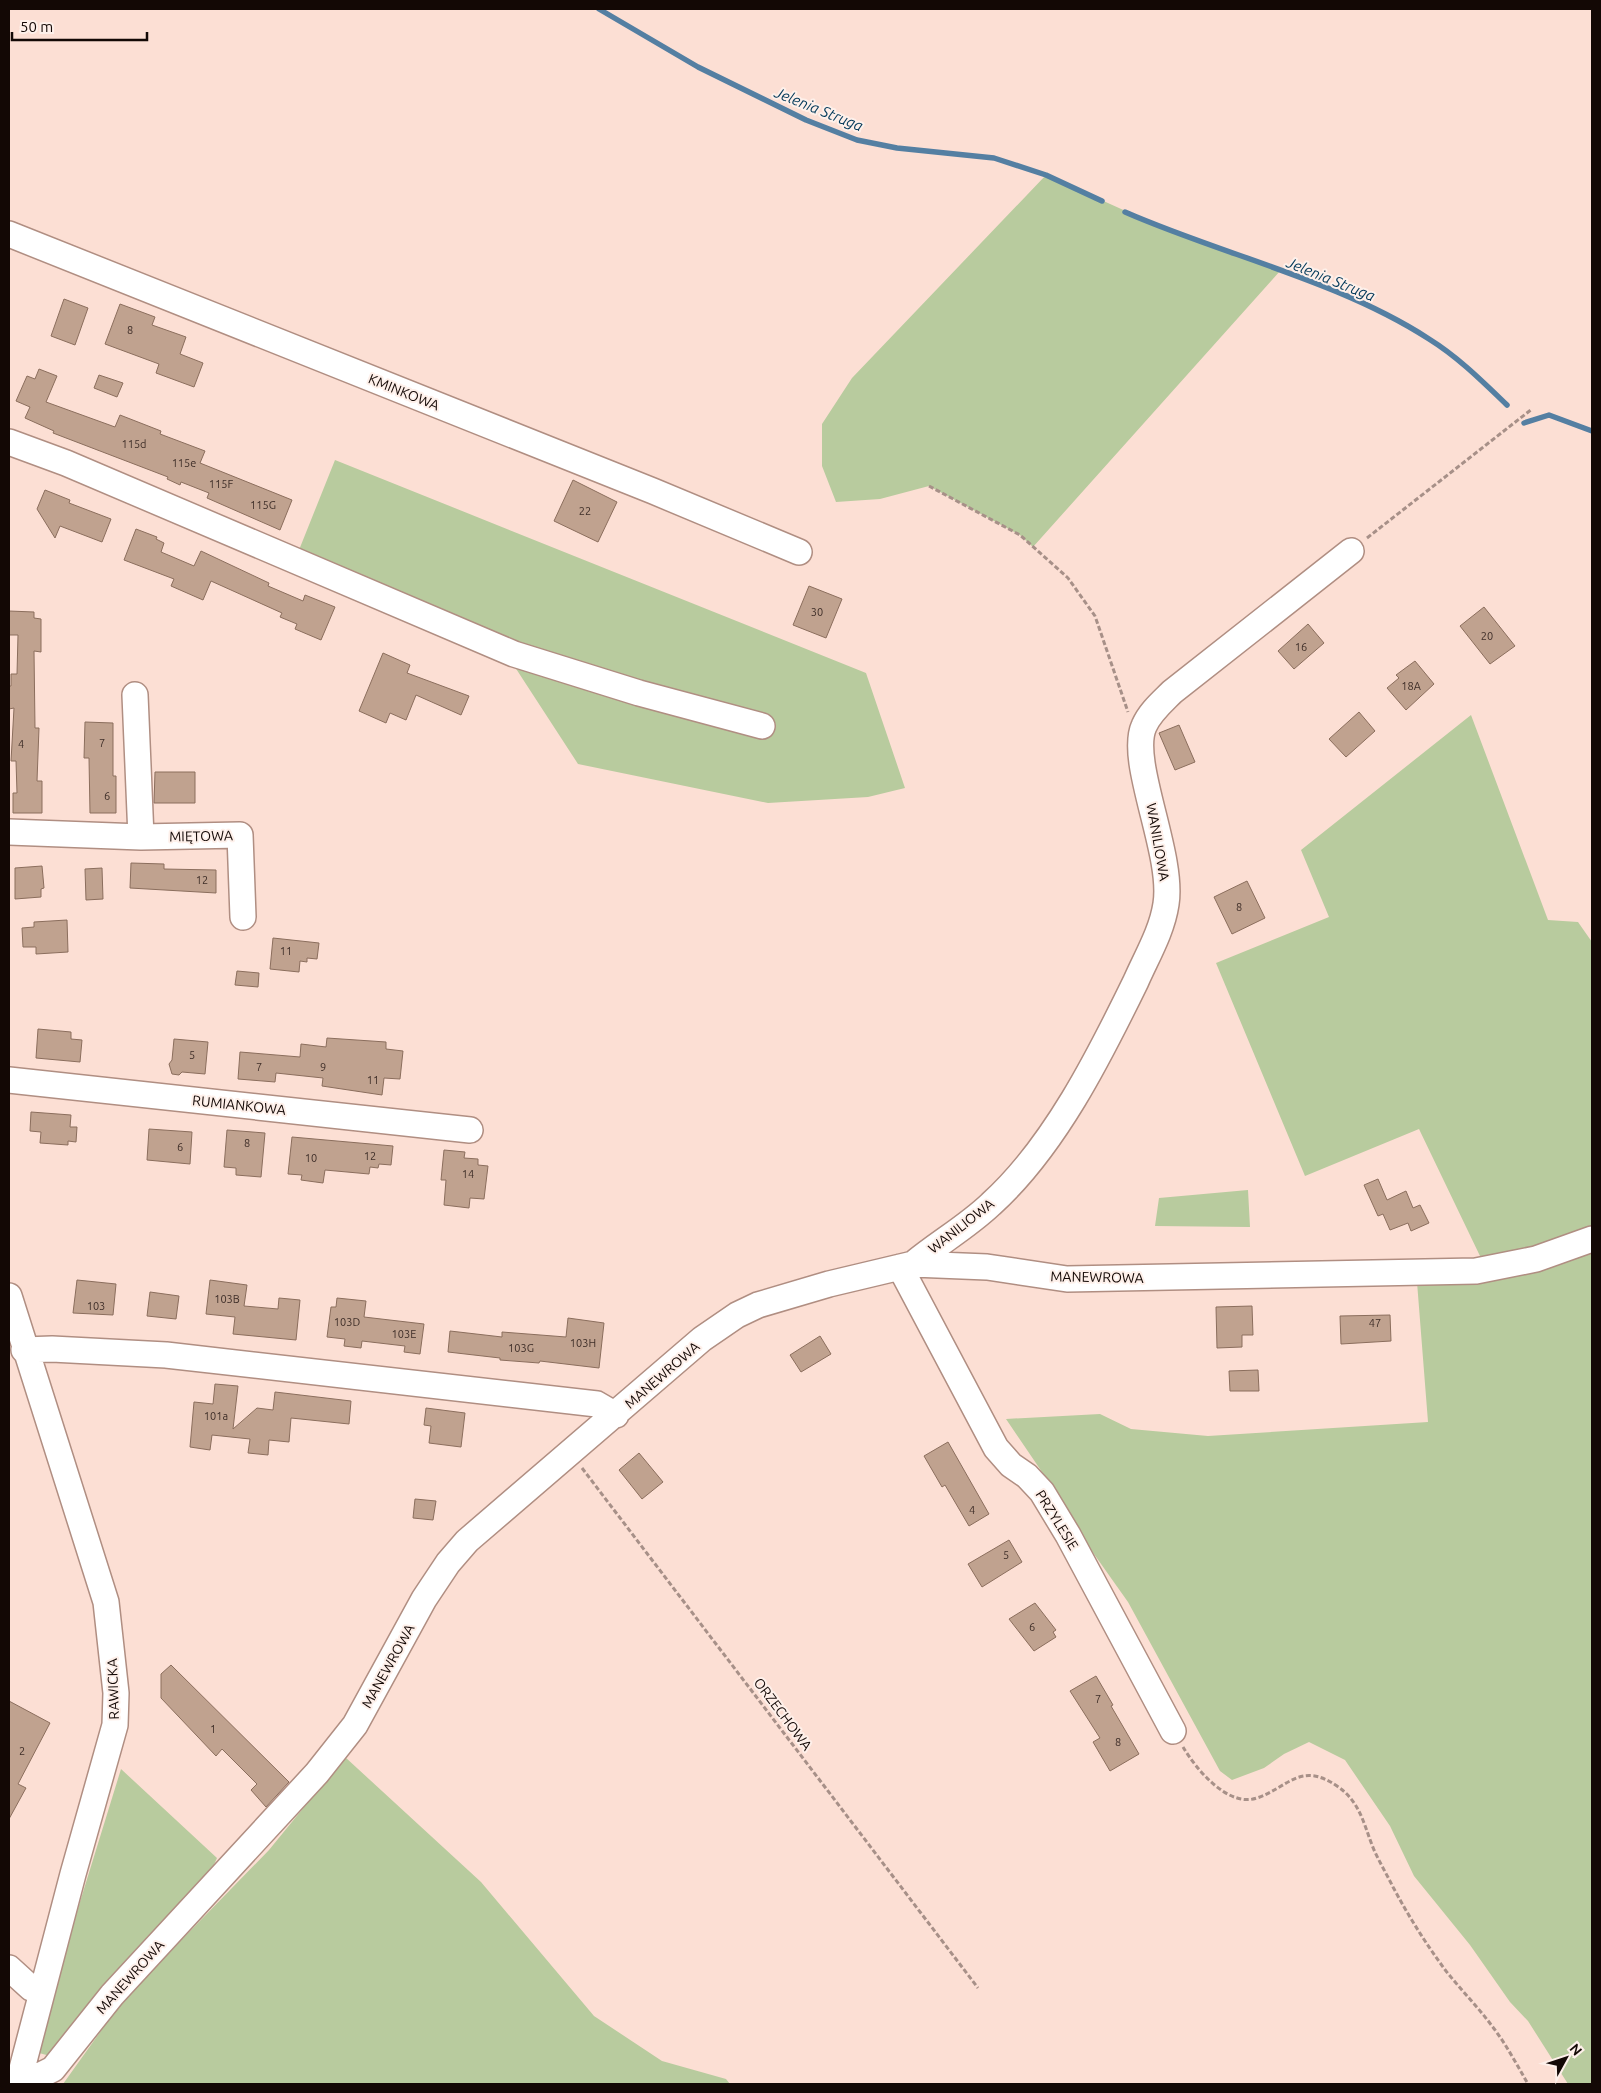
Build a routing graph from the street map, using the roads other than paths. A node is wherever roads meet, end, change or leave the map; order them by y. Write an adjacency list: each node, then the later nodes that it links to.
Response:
1 (9, 234): 4 (street, KMINKOWA)
2 (9, 442): 6 (street)
3 (1351, 551): 13 (street, WANILIOWA)
4 (799, 552)
5 (135, 695): 8 (street)
6 (762, 726)
7 (9, 832): 8 (street, MIĘTOWA)
8 (141, 837): 9 (street, MIĘTOWA)
9 (242, 917)
10 (9, 1080): 11 (street, RUMIANKOWA)
11 (470, 1130)
12 (1592, 1239): 13 (street, MANEWROWA)
13 (907, 1266): 16 (street, MANEWROWA); 17 (street, PRZYLESIE)
14 (9, 1296): 15 (street, RAWICKA)
15 (24, 1350): 16 (street); 19 (street, RAWICKA)
16 (616, 1415): 20 (street, MANEWROWA)
17 (1173, 1731)
18 (9, 1968): 19 (street)
19 (42, 1992): 20 (street, RAWICKA)
20 (19, 2080)

